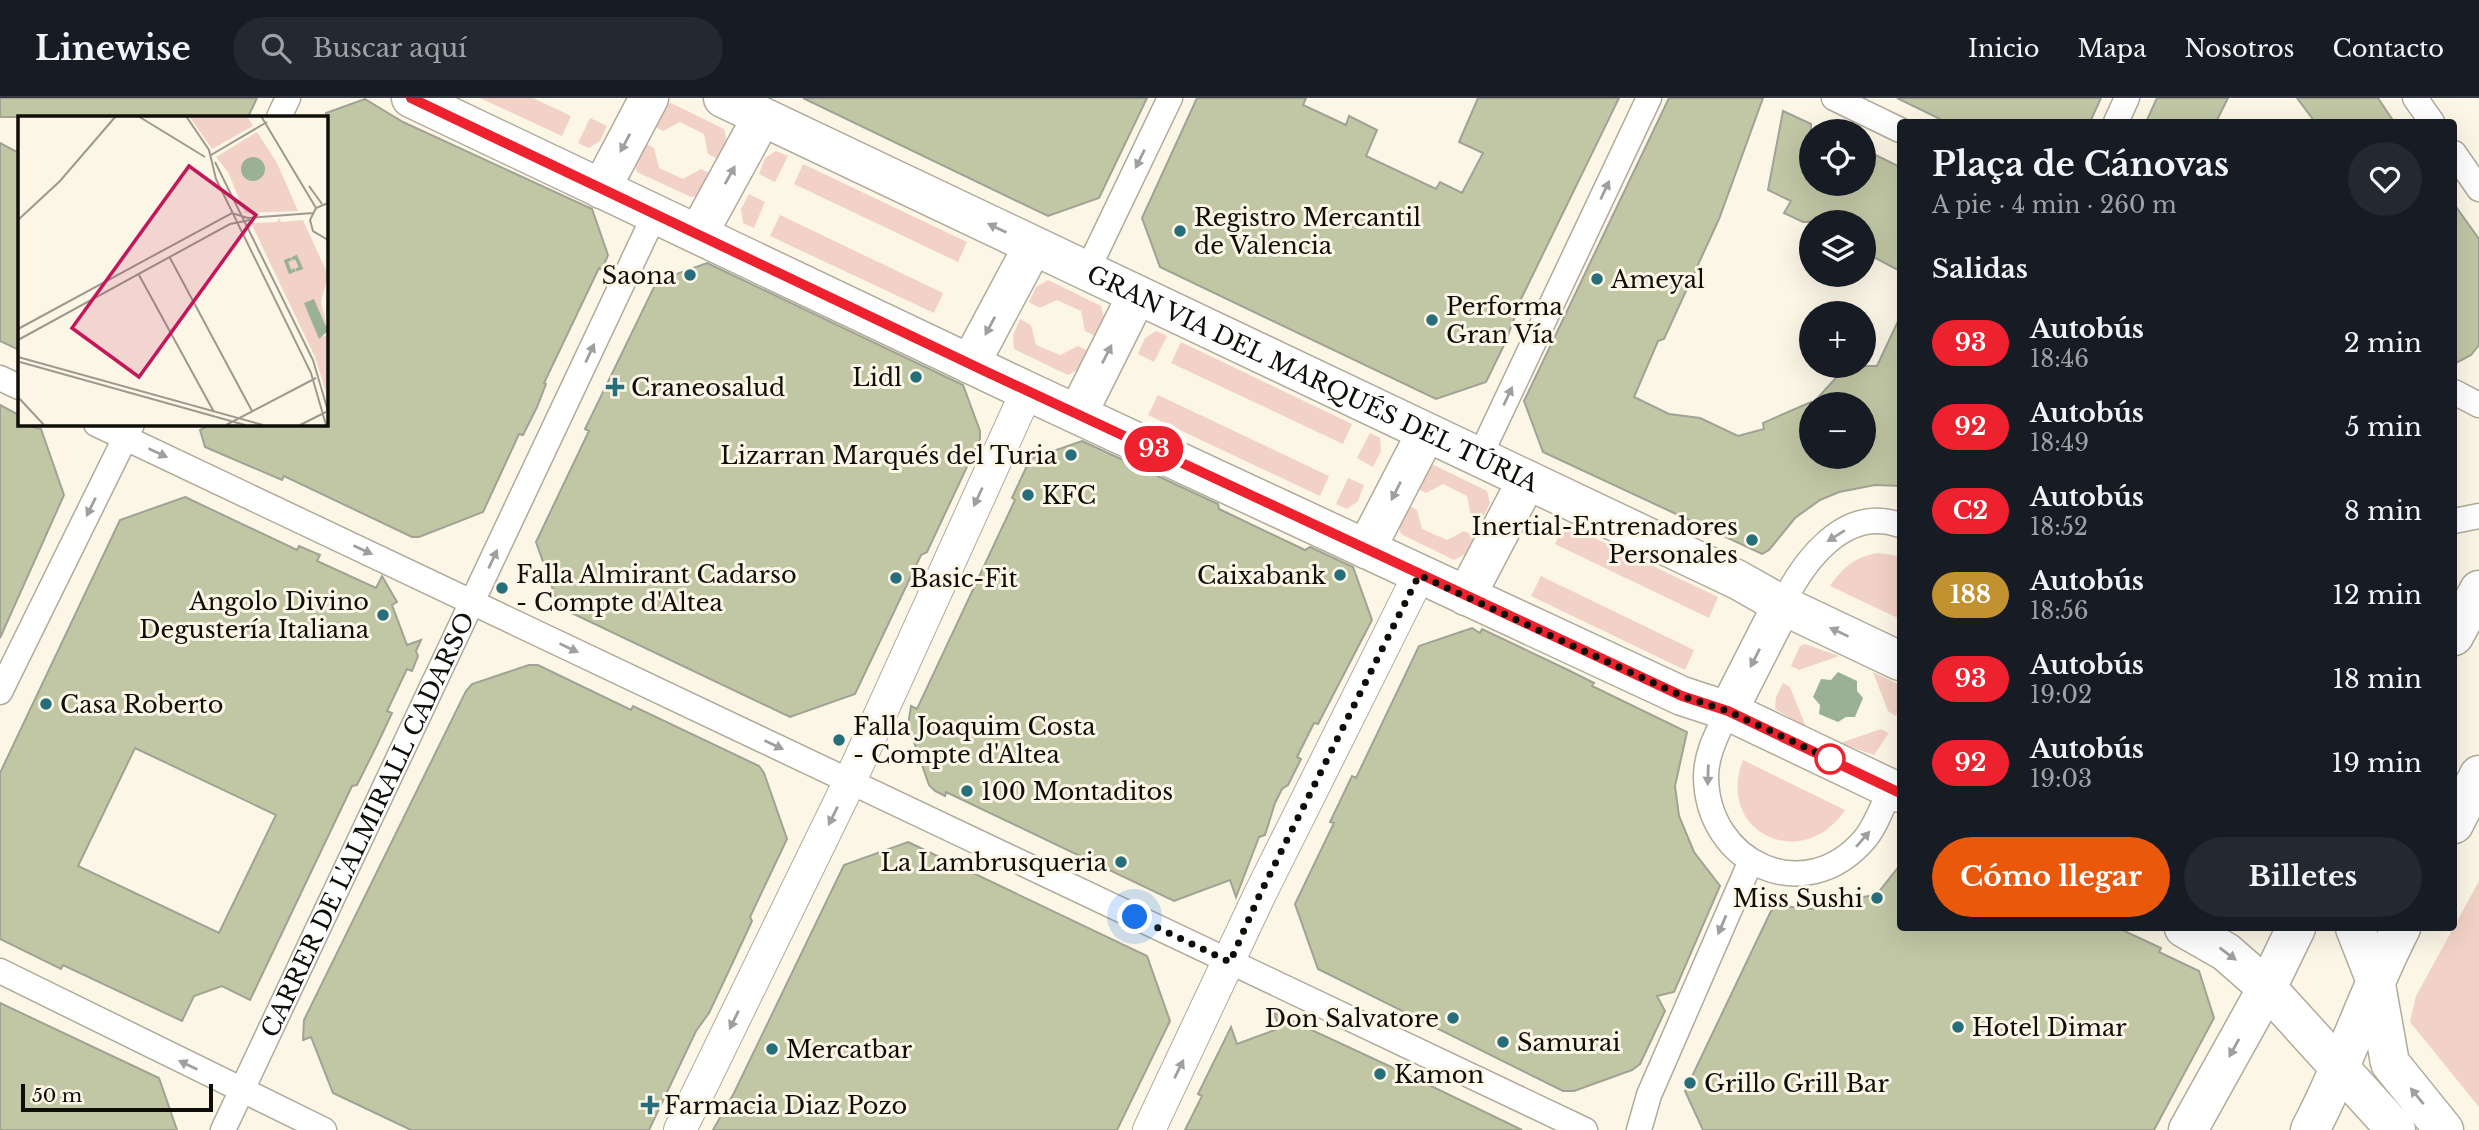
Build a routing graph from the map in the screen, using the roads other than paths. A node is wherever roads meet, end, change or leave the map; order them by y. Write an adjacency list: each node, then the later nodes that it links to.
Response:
1 (288, 98): 10 (street)
2 (411, 98): 16 (main road)
3 (649, 98): 16 (main road, one-way to 16)
4 (723, 98): 11 (main road, GRAN VIA DEL MARQUÉS DEL TÚRIA)
5 (1170, 98): 21 (street, one-way to 21)
6 (1648, 98): 31 (street, one-way to 6)
7 (1834, 98): 14 (street)
8 (2127, 98): 12 (street)
9 (2415, 98): 13 (street)
10 (279, 116)
11 (762, 117): 19 (main road, one-way to 11); 20 (main road, GRAN VIA DEL MARQUÉS DEL TÚRIA, one-way to 11)
12 (2117, 119)
13 (2430, 119)
14 (1897, 129)
15 (2457, 157): 17 (street)
16 (601, 189): 18 (main road)
17 (2479, 189)
18 (655, 214): 19 (main road); 40 (street, CARRER DE L'ALMIRALL CADARSO, one-way to 18)
19 (698, 234): 23 (main road)
20 (1033, 246): 21 (main road, GRAN VIA DEL MARQUÉS DEL TÚRIA); 23 (main road, one-way to 23)
21 (1087, 271): 22 (main road, GRAN VIA DEL MARQUÉS DEL TÚRIA)
22 (1137, 295): 27 (main road, one-way to 22); 30 (main road, GRAN VIA DEL MARQUÉS DEL TÚRIA)
23 (970, 364): 26 (main road)
24 (0, 378): 25 (street)
25 (18, 387)
26 (1027, 391): 27 (main road); 47 (street, one-way to 47)
27 (1077, 413): 36 (main road)
28 (102, 425): 29 (street)
29 (129, 430): 40 (street, one-way to 40); 44 (street, one-way to 44)
30 (1426, 433): 31 (main road, GRAN VIA DEL MARQUÉS DEL TÚRIA); 36 (main road, one-way to 36)
31 (1479, 458): 32 (main road, GRAN VIA DEL MARQUÉS DEL TÚRIA)
32 (1527, 480): 39 (main road); 41 (main road, GRAN VIA DEL MARQUÉS DEL TÚRIA)
33 (2479, 516): 34 (street)
34 (2457, 520)
35 (1897, 525): 41 (street, one-way to 41)
36 (1366, 549): 37 (main road)
37 (1419, 575): 39 (main road); 55 (street)
38 (2479, 590): 42 (main road)
39 (1466, 596): 45 (main road)
40 (473, 603): 47 (street, one-way to 47); 60 (street, CARRER DE L'ALMIRALL CADARSO)
41 (1782, 605): 43 (main road, GRAN VIA DEL MARQUÉS DEL TÚRIA, one-way to 41); 45 (main road, one-way to 45)
42 (2457, 630)
43 (1897, 660)
44 (0, 692)
45 (1728, 711): 48 (main road); 50 (street, one-way to 50)
46 (2479, 775): 49 (main road)
47 (850, 781): 55 (street); 63 (street, one-way to 63)
48 (1897, 783): 50 (street, one-way to 48)
49 (2457, 818)
50 (1750, 863): 66 (street, one-way to 66)
51 (2189, 931): 58 (main road, one-way to 58)
52 (2295, 931): 58 (main road)
53 (2356, 931): 57 (main road)
54 (2399, 931): 57 (main road)
55 (1230, 962): 64 (street, one-way to 55); 65 (street)
56 (0, 971): 60 (street, one-way to 56)
57 (2375, 979): 59 (main road); 70 (main road, one-way to 57)
58 (2267, 988): 59 (main road); 67 (main road, one-way to 67)
59 (2341, 1068): 68 (main road); 69 (main road)
60 (242, 1092): 61 (street, CARRER DE L'ALMIRALL CADARSO); 62 (street)
61 (223, 1130)
62 (324, 1130)
63 (680, 1130)
64 (1149, 1130)
65 (1585, 1130)
66 (1639, 1130)
67 (2188, 1130)
68 (2310, 1130)
69 (2396, 1130)
70 (2444, 1130)

